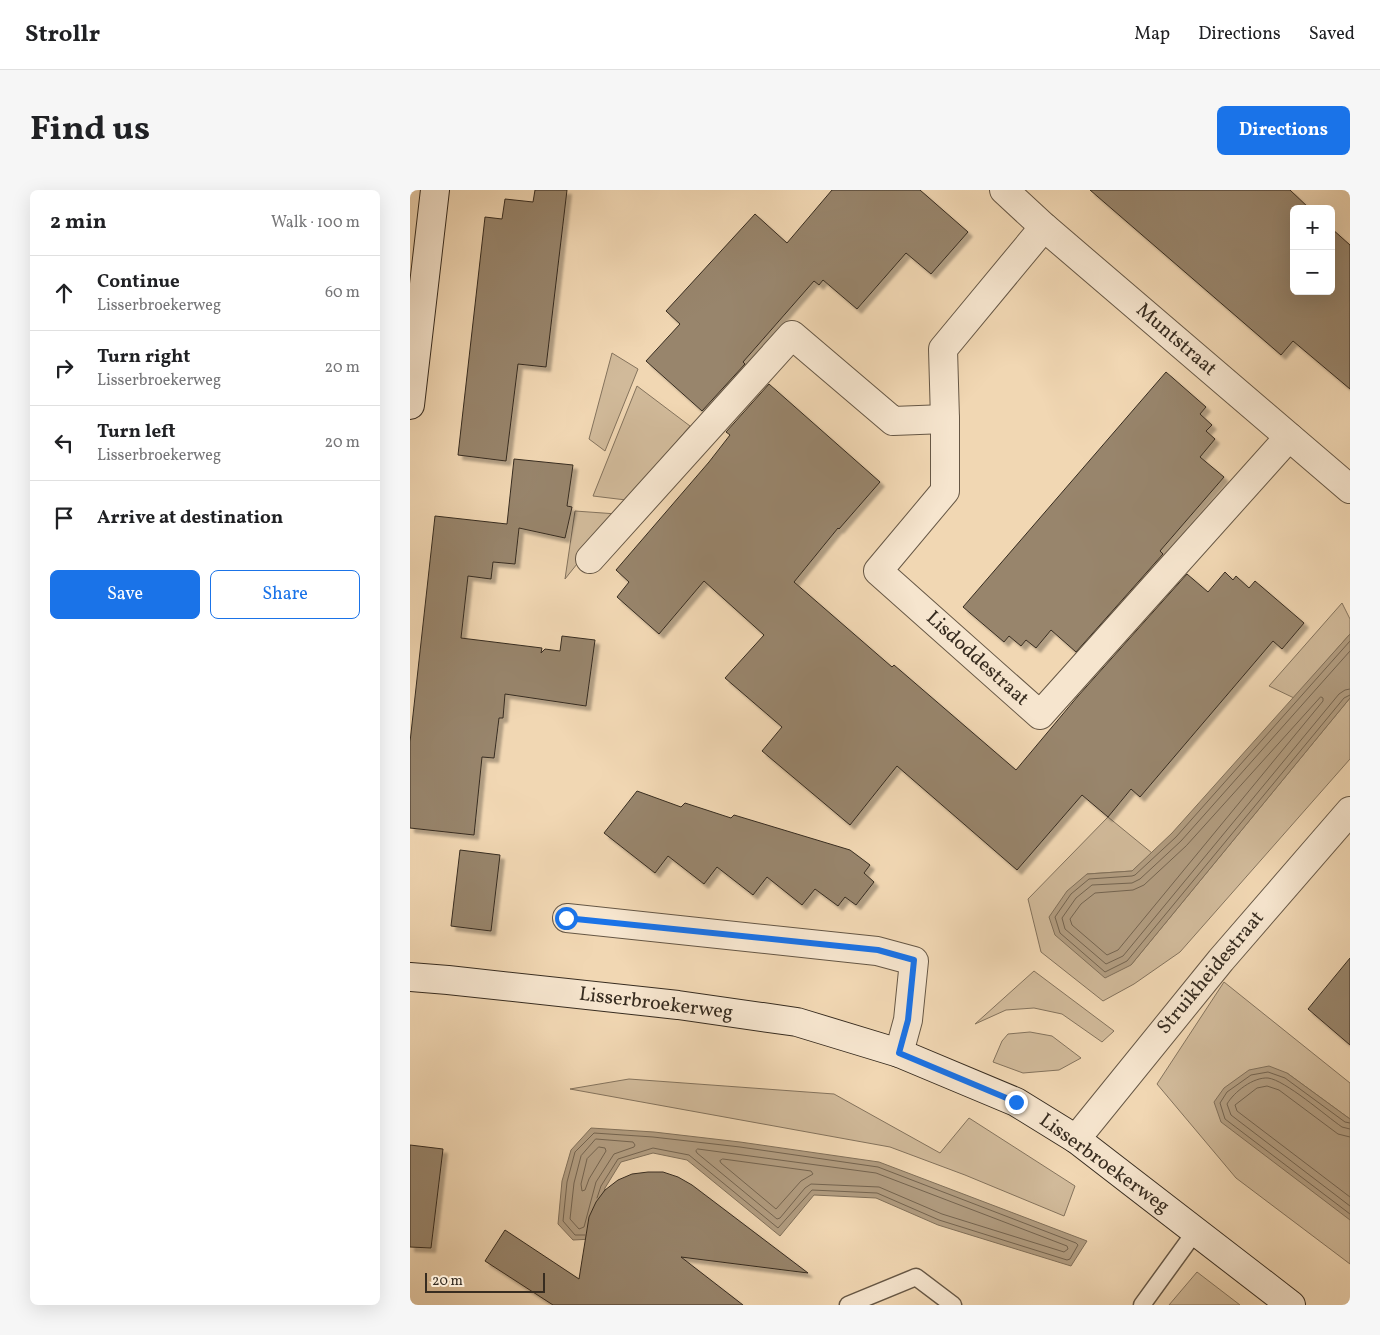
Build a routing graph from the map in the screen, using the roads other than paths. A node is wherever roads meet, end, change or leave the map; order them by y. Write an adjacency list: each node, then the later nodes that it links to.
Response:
1 (435, 190): 4 (street)
2 (1004, 190): 3 (street, Muntstraat)
3 (1044, 227): 5 (street, Lisdoddestraat); 6 (street, Muntstraat)
4 (410, 405)
5 (945, 419): 6 (street, Lisdoddestraat); 8 (street)
6 (1288, 436): 7 (street, Muntstraat)
7 (1350, 489)
8 (590, 559)
9 (1350, 810): 13 (street, Struikheidestraat)
10 (566, 918): 12 (street)
11 (410, 977): 12 (street, Lisserbroekerweg)
12 (899, 1053): 13 (street, Lisserbroekerweg)
13 (1076, 1139): 14 (street, Lisserbroekerweg)
14 (1195, 1232): 17 (lane); 18 (street, Lisserbroekerweg)
15 (848, 1305): 16 (lane)
16 (953, 1305)
17 (1142, 1305)
18 (1291, 1305)

